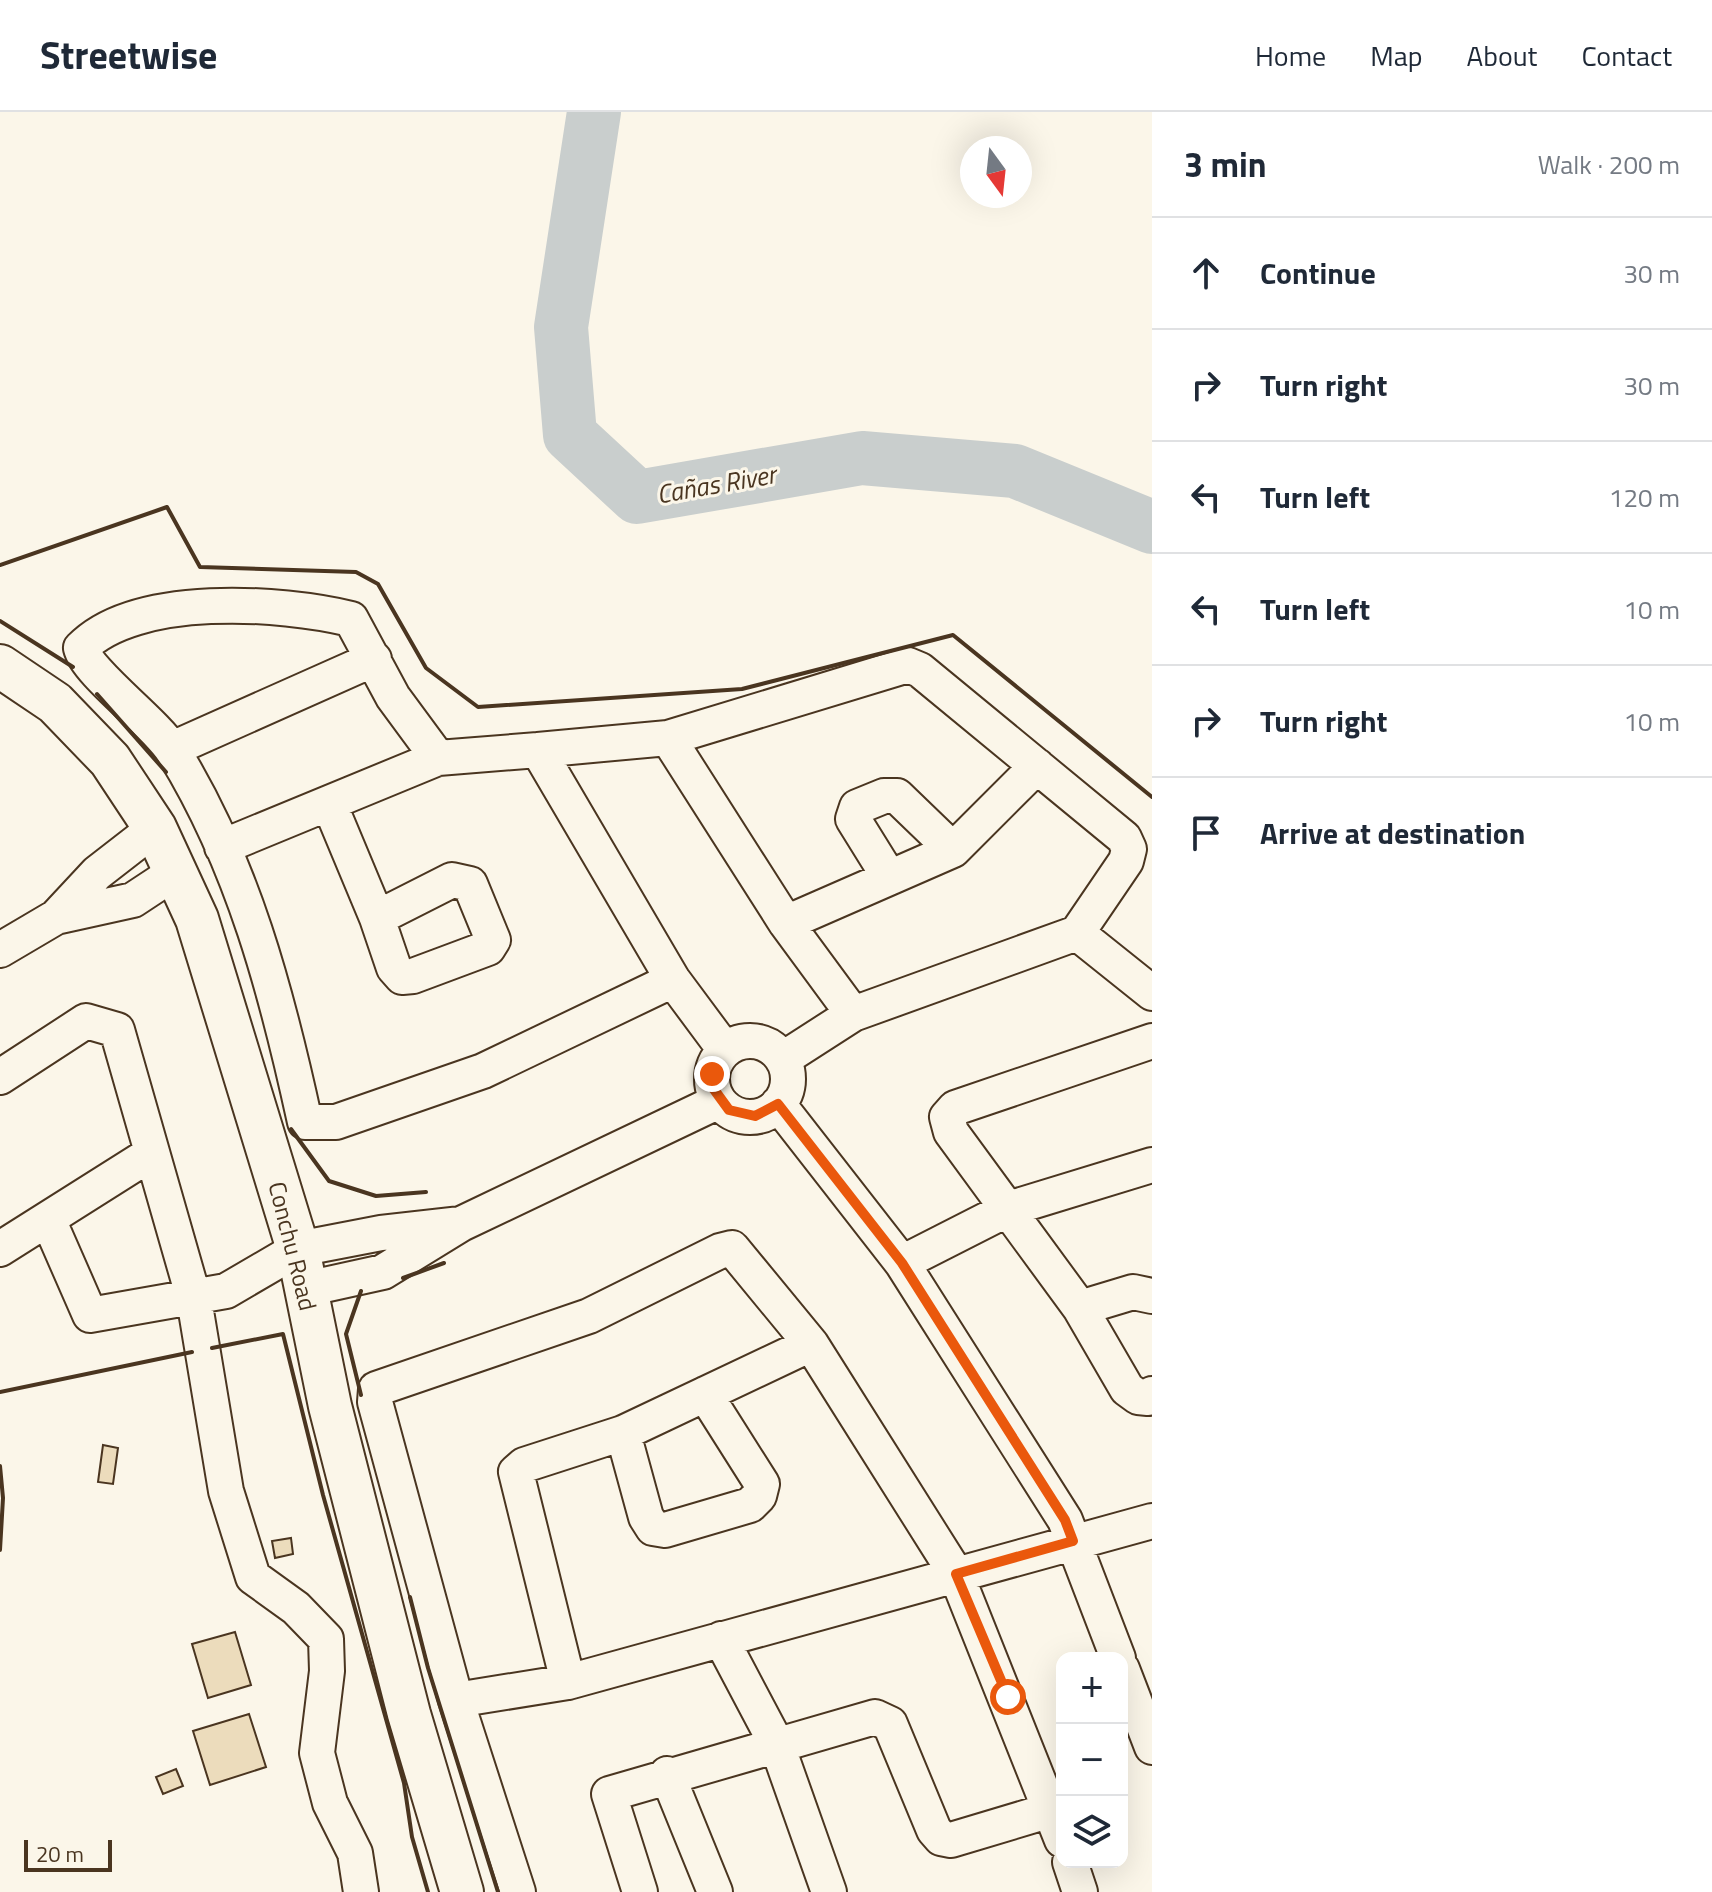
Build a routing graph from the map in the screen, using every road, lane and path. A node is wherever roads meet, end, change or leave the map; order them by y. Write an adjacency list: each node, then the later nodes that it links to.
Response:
1 (374, 659): 4 (street); 4 (street); 6 (street)
2 (0, 666): 9 (main road, Conchu Road)
3 (668, 738): 5 (street); 7 (street); 16 (street)
4 (172, 749): 10 (street)
5 (538, 750): 6 (street); 19 (street)
6 (438, 758): 8 (street)
7 (1037, 766): 11 (street); 17 (street)
8 (329, 803): 10 (street); 15 (street)
9 (155, 828): 12 (main road, Conchu Road); 14 (street)
10 (222, 847): 19 (street)
11 (953, 850): 13 (street); 13 (street)
12 (177, 871): 14 (street); 34 (main road, Conchu Road)
13 (889, 877): 16 (street)
14 (56, 917): 18 (street)
15 (377, 918)
16 (786, 923): 21 (street)
17 (1077, 933): 20 (street); 21 (street)
18 (0, 950)
19 (673, 980): 23 (street)
20 (1152, 993)
21 (853, 1014): 24 (street)
22 (1152, 1041): 30 (street)
23 (725, 1050): 24 (street); 26 (street)
24 (783, 1059): 27 (street)
25 (0, 1077): 28 (street)
26 (719, 1101): 27 (street); 32 (street)
27 (778, 1104): 35 (street)
28 (152, 1153): 31 (street); 38 (street)
29 (1152, 1165): 30 (street)
30 (1008, 1209): 35 (street); 39 (street)
31 (48, 1219): 33 (street); 38 (street)
32 (461, 1224): 34 (street); 36 (street)
33 (0, 1249)
34 (298, 1249): 36 (main road, Conchu Road); 38 (street)
35 (902, 1263): 45 (street)
36 (306, 1289): 59 (main road, Conchu Road)
37 (1152, 1296): 39 (street)
38 (194, 1299): 58 (street)
39 (1080, 1308): 42 (street)
40 (811, 1344): 41 (street); 46 (street); 51 (street)
41 (705, 1394): 43 (street); 43 (street)
42 (1152, 1394)
43 (623, 1433): 49 (street)
44 (1152, 1521): 45 (street)
45 (1073, 1541): 46 (street); 48 (street)
46 (956, 1574): 47 (street); 55 (street)
47 (721, 1639): 49 (street); 52 (street)
48 (1116, 1652)
49 (568, 1682): 51 (street)
50 (1128, 1685): 53 (street)
51 (456, 1700): 60 (street)
52 (777, 1745): 54 (street); 56 (street); 63 (street)
53 (1152, 1747)
54 (667, 1774): 61 (street); 62 (street)
55 (1056, 1823)
56 (1056, 1825)
57 (1072, 1868): 64 (street)
58 (361, 1892)
59 (462, 1892)
60 (518, 1892)
61 (640, 1892)
62 (715, 1892)
63 (829, 1892)
64 (1080, 1892)

